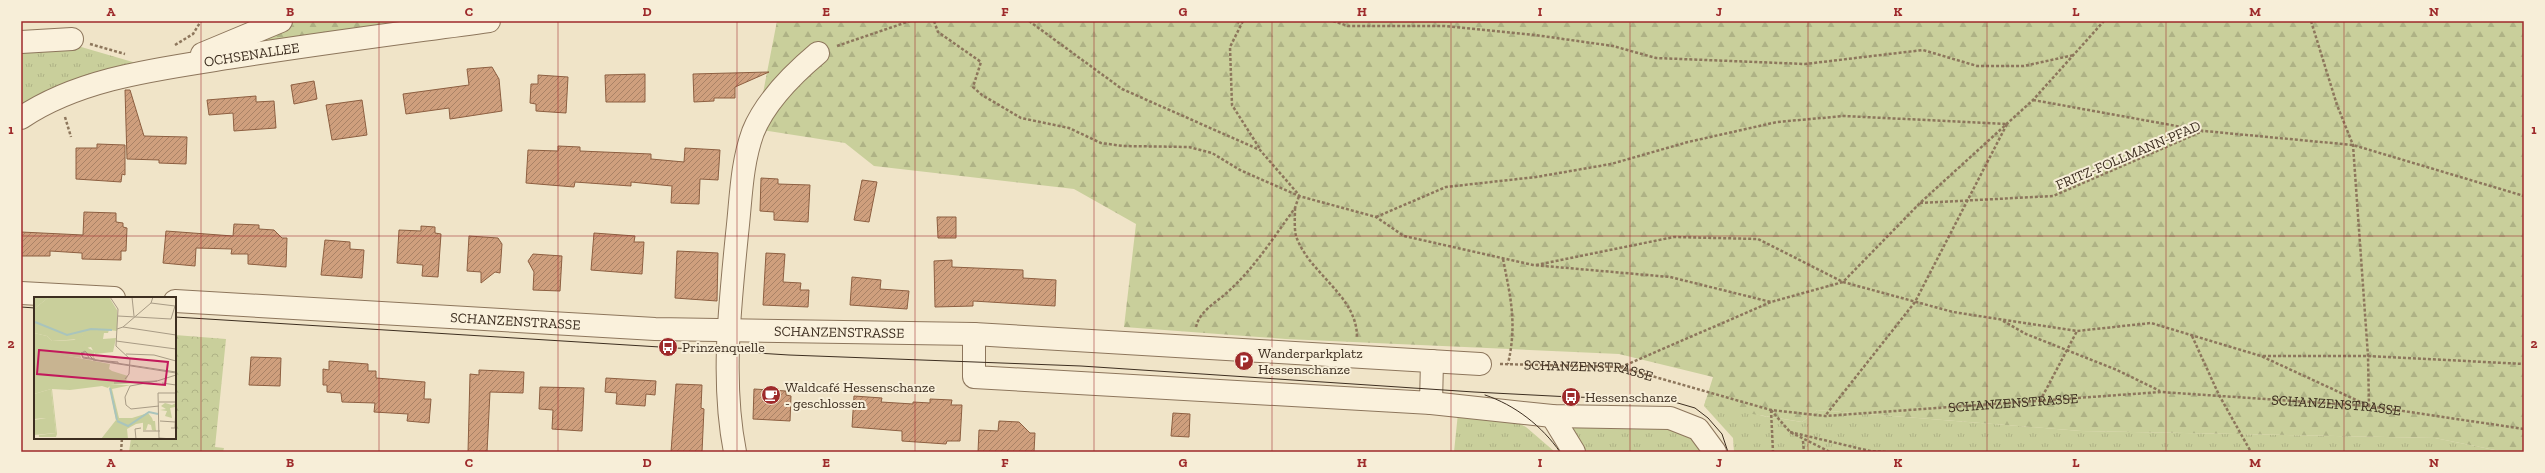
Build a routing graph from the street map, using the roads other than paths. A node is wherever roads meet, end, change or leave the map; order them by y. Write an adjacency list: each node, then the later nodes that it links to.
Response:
1 (281, 21): 6 (street)
2 (489, 21): 6 (street, OCHSENALLEE)
3 (72, 39): 4 (street)
4 (21, 42)
5 (818, 53): 11 (street)
6 (172, 57): 7 (street, OCHSENALLEE)
7 (21, 118)
8 (21, 293): 9 (street)
9 (95, 297)
10 (176, 301): 11 (street, SCHANZENSTRASSE)
11 (728, 330): 12 (street, SCHANZENSTRASSE); 17 (street)
12 (974, 334): 13 (street, SCHANZENSTRASSE); 15 (street)
13 (1432, 360): 14 (street, SCHANZENSTRASSE); 15 (street)
14 (1480, 364)
15 (1431, 403): 16 (street)
16 (1552, 416): 18 (street); 19 (street)
17 (735, 452)
18 (1574, 452)
19 (1715, 452)

